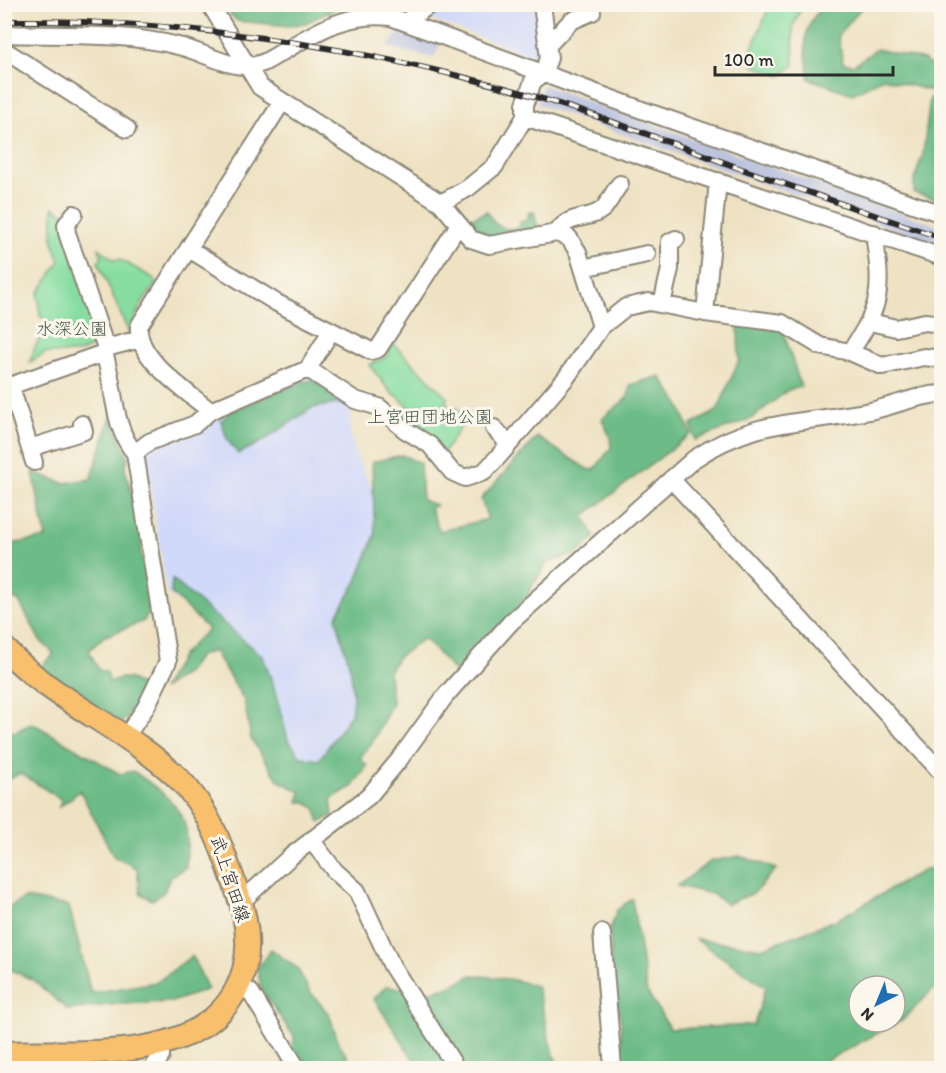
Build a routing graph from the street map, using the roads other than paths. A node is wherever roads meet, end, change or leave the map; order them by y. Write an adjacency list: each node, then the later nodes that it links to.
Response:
1 (210, 4): 9 (street)
2 (431, 4): 5 (street)
3 (542, 4): 7 (street)
4 (591, 4): 7 (street)
5 (405, 22): 9 (street); 10 (street)
6 (4, 34): 9 (street)
7 (548, 45): 10 (street)
8 (4, 50): 13 (street)
9 (246, 67): 11 (street)
10 (543, 74): 12 (street); 18 (street)
11 (282, 102): 16 (street); 23 (street)
12 (525, 117): 14 (street); 16 (street)
13 (127, 129)
14 (718, 181): 21 (street); 28 (street)
15 (620, 184): 20 (street)
16 (441, 203): 19 (street)
17 (74, 213): 34 (street)
18 (942, 214)
19 (458, 226): 20 (street); 32 (street)
20 (557, 233): 26 (street)
21 (874, 233): 25 (street); 29 (street)
22 (676, 239): 27 (street)
23 (189, 249): 32 (street); 33 (street)
24 (647, 254): 26 (street)
25 (942, 257)
26 (583, 268): 31 (street)
27 (662, 304): 28 (street); 31 (street)
28 (705, 313): 35 (street)
29 (870, 322): 30 (street); 35 (street)
30 (942, 324)
31 (601, 327): 43 (street)
32 (331, 331): 37 (street)
33 (140, 339): 34 (street); 40 (street)
34 (105, 351): 38 (street); 44 (street)
35 (850, 352): 36 (street)
36 (942, 359)
37 (308, 369): 40 (street); 43 (street)
38 (8, 388): 42 (street)
39 (942, 394): 45 (street)
40 (210, 411): 44 (street)
41 (494, 428): 43 (street)
42 (77, 434)
43 (508, 444)
44 (135, 453): 47 (street)
45 (671, 479): 48 (street); 49 (street)
46 (4, 648): 47 (main road, 武上宮田線)
47 (125, 738): 50 (main road, 武上宮田線)
48 (942, 773)
49 (311, 840): 50 (street); 58 (street)
50 (241, 902): 52 (main road, 武上宮田線)
51 (602, 933): 59 (street)
52 (239, 984): 53 (main road, 武上宮田線); 57 (street)
53 (161, 1044): 54 (main road, 武上宮田線); 56 (street)
54 (4, 1054): 55 (street)
55 (8, 1068)
56 (153, 1068)
57 (297, 1068)
58 (456, 1068)
59 (613, 1068)

